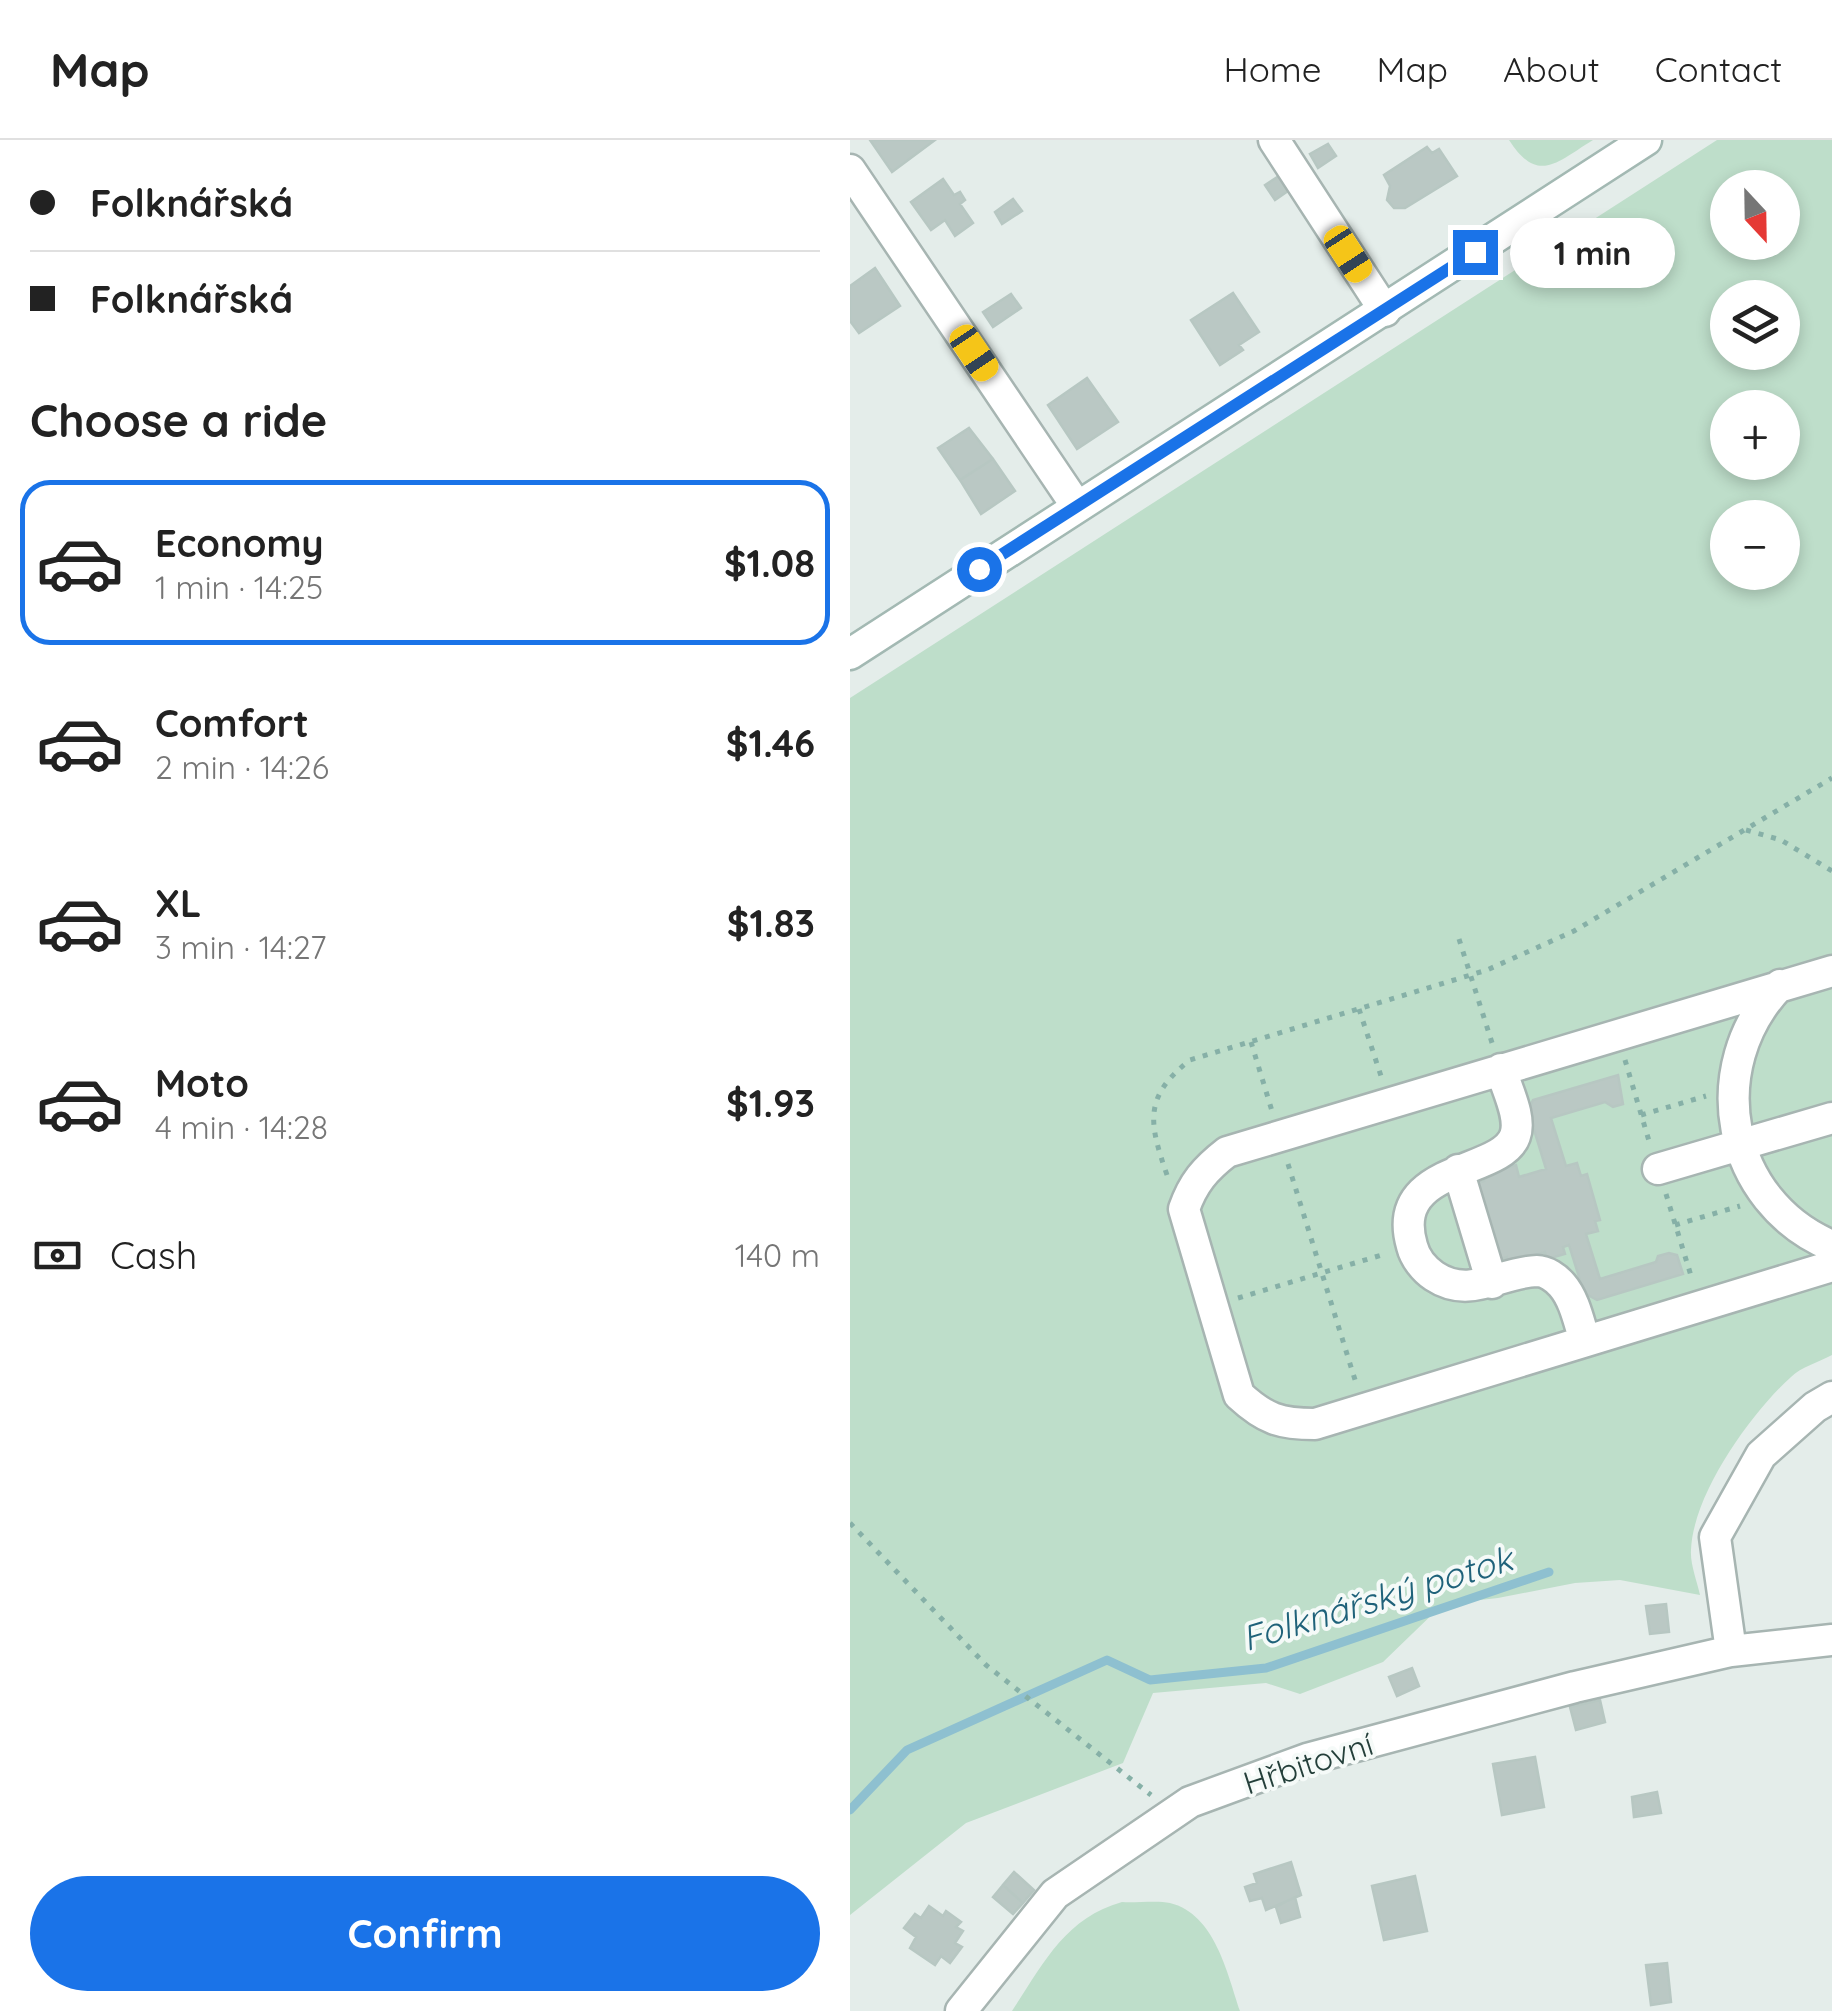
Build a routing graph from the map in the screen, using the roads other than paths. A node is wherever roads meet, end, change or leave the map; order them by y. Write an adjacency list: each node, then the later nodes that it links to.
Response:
1 (1274, 140): 4 (street)
2 (1646, 140): 4 (street)
3 (850, 170): 5 (street)
4 (1385, 310): 5 (street)
5 (1076, 505): 6 (street)
6 (850, 654)
7 (1832, 971): 8 (street)
8 (1780, 986): 9 (street); 11 (street)
9 (1501, 1070): 13 (street); 17 (street)
10 (1832, 1118): 11 (street)
11 (1739, 1146): 12 (street); 14 (street)
12 (1658, 1169)
13 (1458, 1170): 16 (street); 16 (street)
14 (1832, 1246)
15 (1832, 1266): 17 (street)
16 (1492, 1282): 17 (street)
17 (1585, 1341)
18 (1832, 1397): 20 (street)
19 (1832, 1640): 20 (street, Hřbitovní)
20 (1731, 1650): 21 (street, Hřbitovní)
21 (961, 2011)

